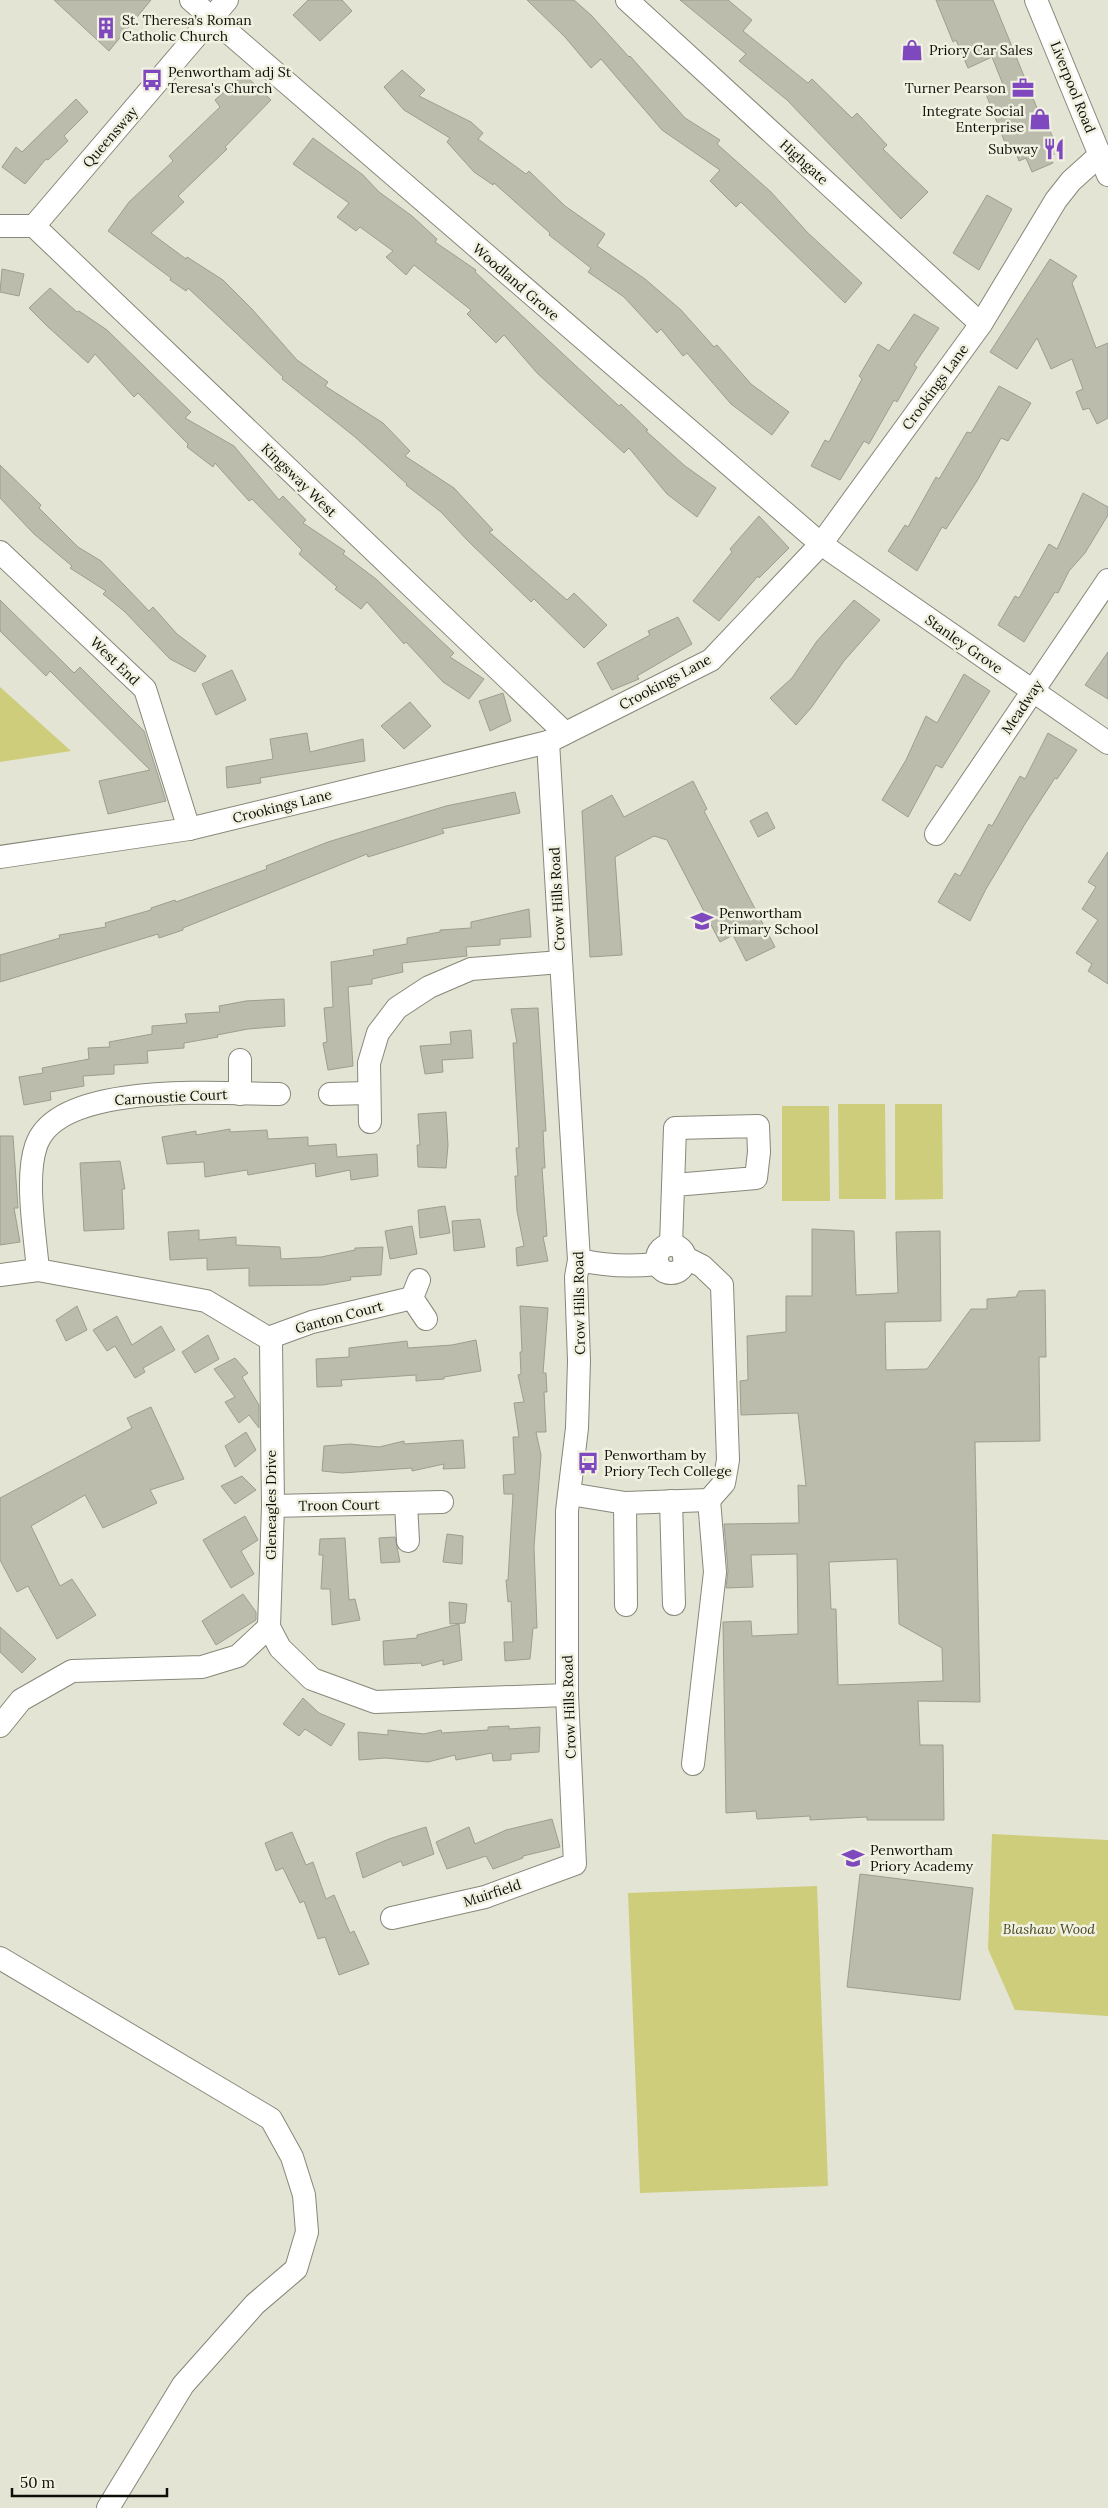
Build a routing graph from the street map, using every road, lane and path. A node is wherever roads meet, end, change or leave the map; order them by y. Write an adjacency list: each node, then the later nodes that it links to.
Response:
1 (191, 0): 5 (street, Woodland Grove)
2 (228, 0): 5 (street, Queensway)
3 (627, 0): 9 (street, Highgate)
4 (1036, 0): 6 (street, Liverpool Road)
5 (212, 19): 8 (street, Queensway); 10 (street, Woodland Grove)
6 (1105, 164): 9 (street, Crookings Lane)
7 (0, 226): 8 (street)
8 (34, 226): 14 (street, Kingsway West)
9 (981, 324): 10 (street, Crookings Lane)
10 (821, 544): 13 (street, Stanley Grove); 14 (street, Crookings Lane)
11 (0, 552): 16 (street, West End)
12 (1108, 580): 13 (street, Meadway)
13 (1032, 692): 15 (street, Stanley Grove); 17 (street, Meadway)
14 (556, 738): 16 (street, Crookings Lane); 19 (street, Crow Hills Road)
15 (1108, 742)
16 (189, 829): 18 (street, Crookings Lane)
17 (936, 834)
18 (0, 857)
19 (561, 962): 21 (street); 28 (street, Crow Hills Road)
20 (240, 1060): 22 (street, Carnoustie Court)
21 (368, 1093): 24 (street); 25 (street)
22 (240, 1094): 23 (street, Carnoustie Court); 29 (street, Carnoustie Court)
23 (278, 1094)
24 (330, 1094)
25 (370, 1122)
26 (675, 1185): 27 (street)
27 (678, 1251): 28 (street); 34 (street)
28 (579, 1260): 33 (street, Crow Hills Road)
29 (38, 1270): 30 (street); 32 (street)
30 (0, 1275)
31 (426, 1319): 32 (street, Ganton Court)
32 (268, 1338): 39 (street, Gleneagles Drive)
33 (570, 1494): 37 (street); 44 (street, Crow Hills Road)
34 (710, 1500): 35 (street); 46 (street)
35 (671, 1501): 37 (street); 41 (street)
36 (442, 1502): 38 (street, Troon Court)
37 (625, 1503): 42 (street)
38 (406, 1504): 39 (street, Troon Court); 40 (street)
39 (272, 1506): 43 (street, Gleneagles Drive)
40 (408, 1541)
41 (674, 1604)
42 (626, 1605)
43 (269, 1627): 44 (street, Gleneagles Drive); 45 (street)
44 (567, 1694): 47 (street, Crow Hills Road)
45 (0, 1726)
46 (693, 1764)
47 (575, 1864): 48 (street, Muirfield)
48 (402, 1913)
49 (0, 1958): 50 (street)
50 (108, 2508)

